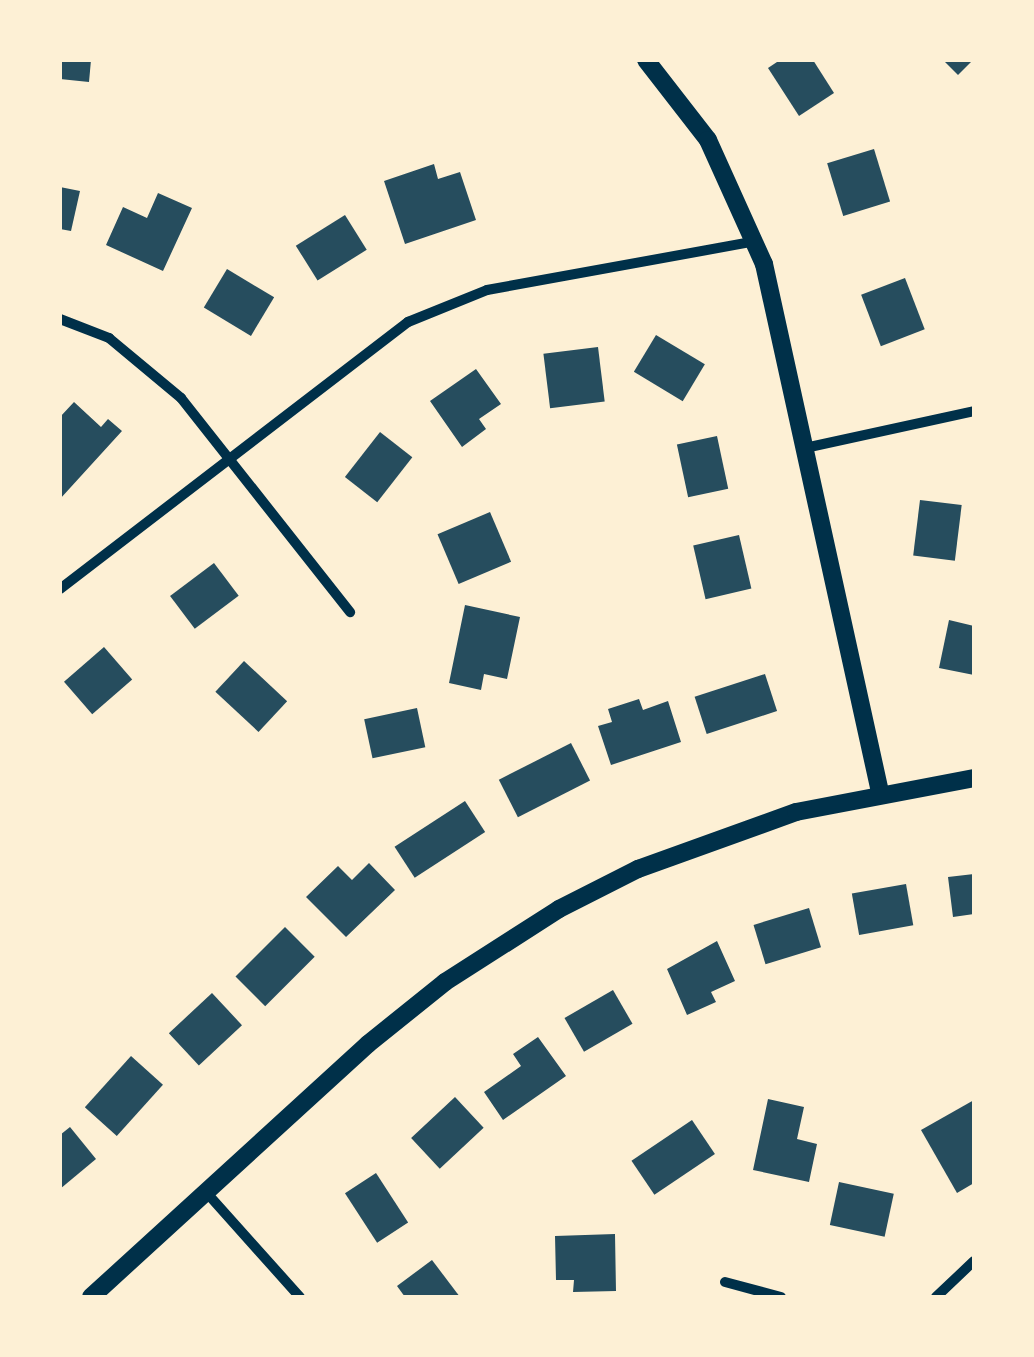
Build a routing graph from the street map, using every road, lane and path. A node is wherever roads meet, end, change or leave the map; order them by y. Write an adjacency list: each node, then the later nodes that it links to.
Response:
1 (646, 60): 2 (street)
2 (756, 241): 5 (street); 6 (street)
3 (60, 319): 6 (street)
4 (974, 411): 5 (street)
5 (805, 448): 10 (street)
6 (228, 456): 7 (street); 8 (street)
7 (60, 589)
8 (350, 612)
9 (974, 778): 10 (street)
10 (880, 792): 11 (street)
11 (206, 1192): 14 (street); 15 (street)
12 (974, 1261): 17 (street)
13 (725, 1282): 16 (street)
14 (91, 1297)
15 (300, 1297)
16 (780, 1297)
17 (936, 1297)

